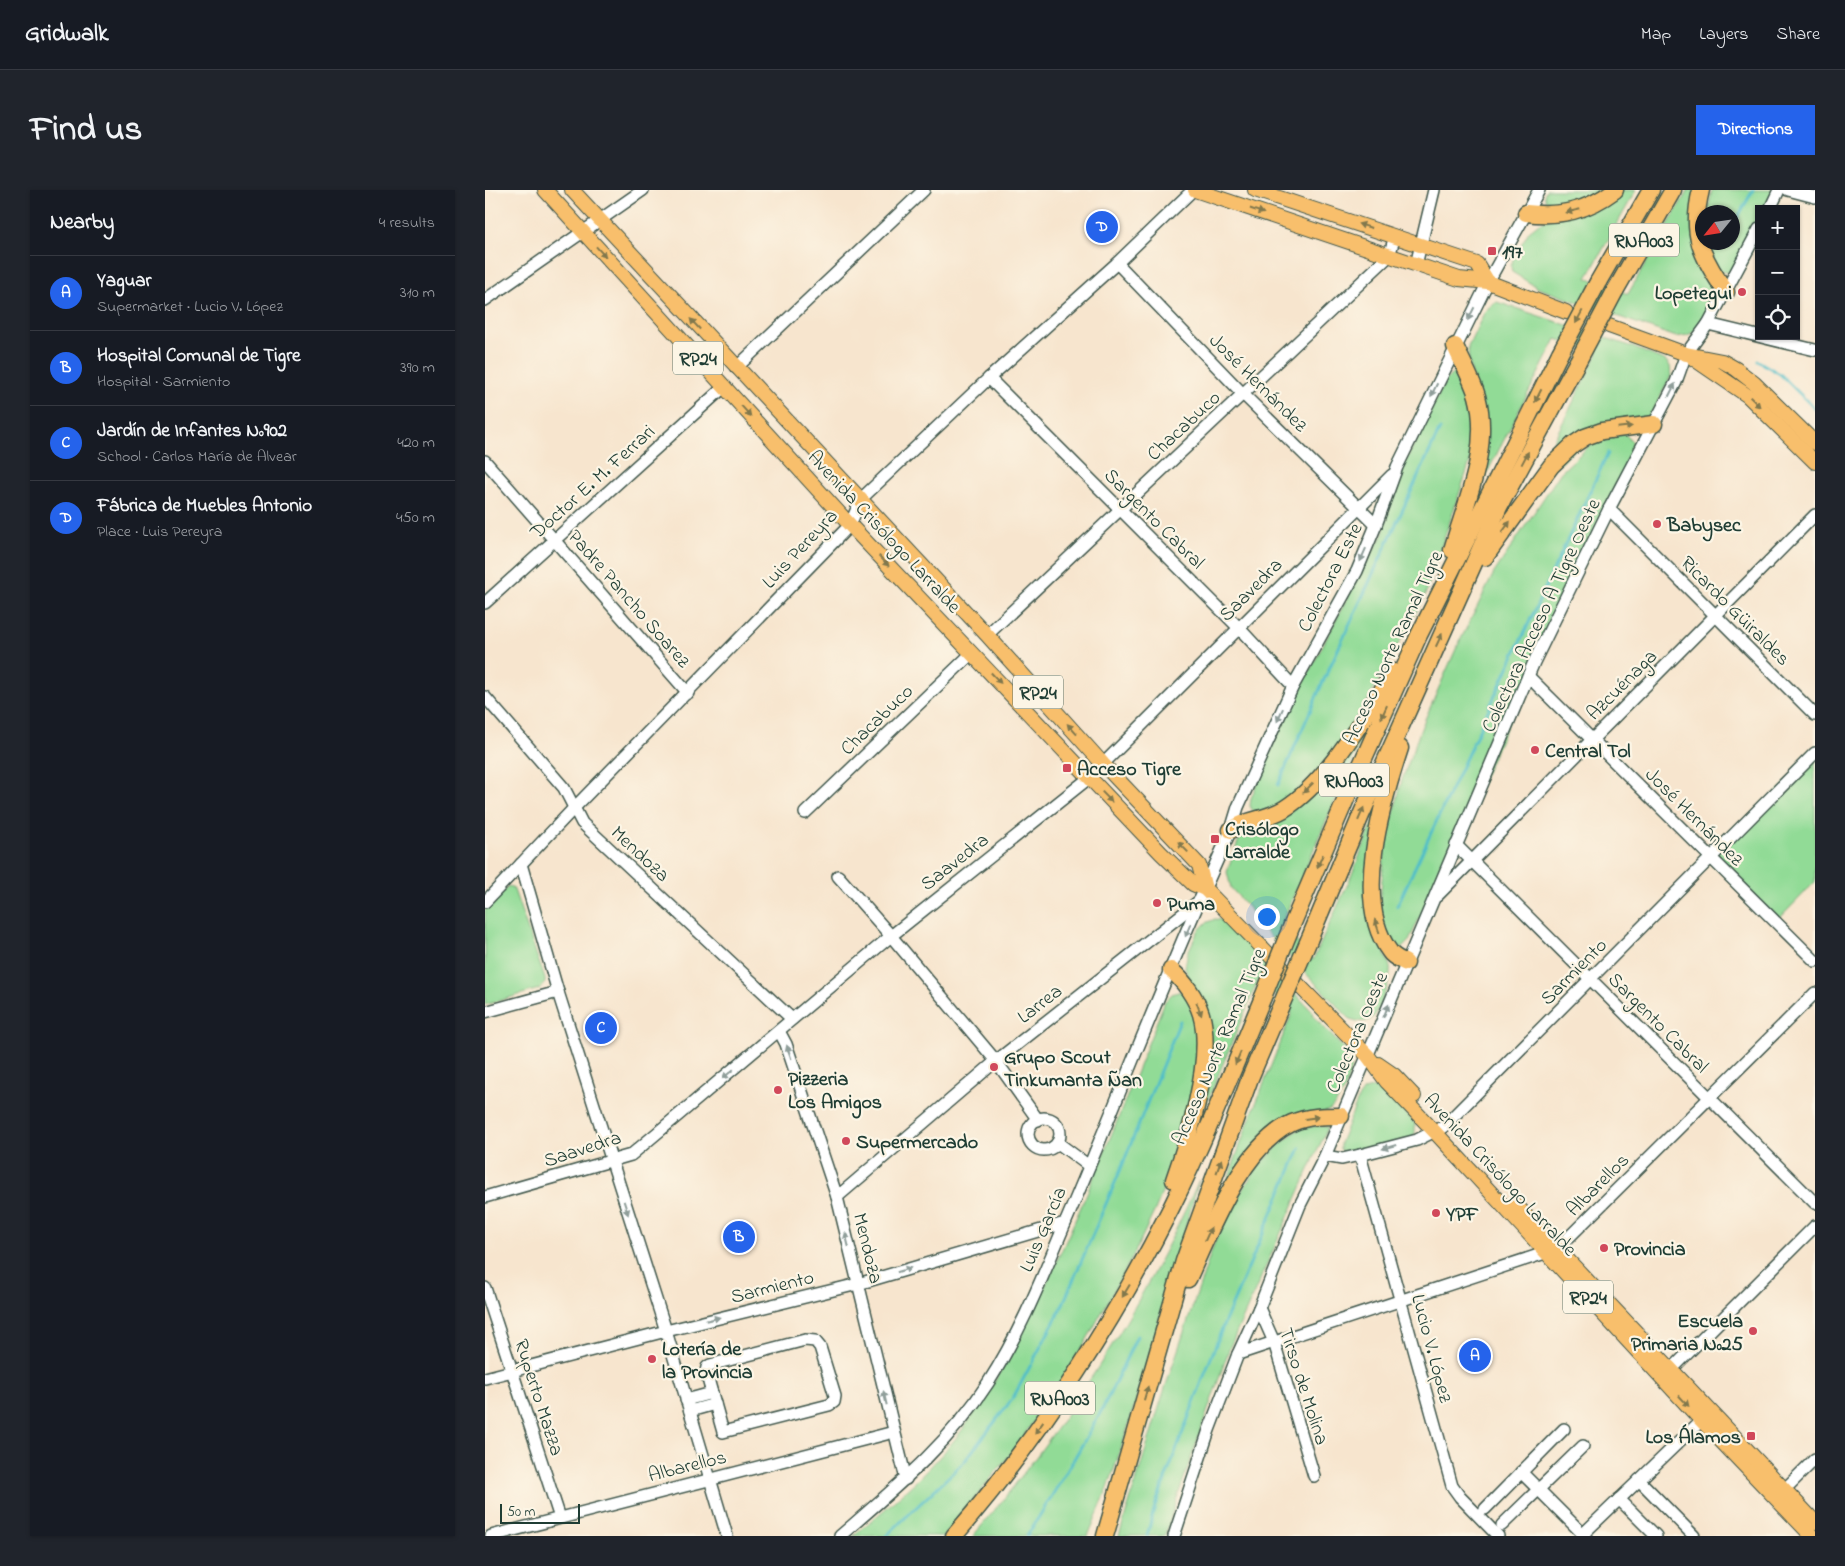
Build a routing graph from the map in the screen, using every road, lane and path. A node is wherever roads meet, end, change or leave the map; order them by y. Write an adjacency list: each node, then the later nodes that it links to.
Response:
1 (545, 190): 20 (main road, Avenida Crisólogo Larralde / RP24)
2 (572, 190): 19 (main road, Avenida Crisólogo Larralde / RP24)
3 (643, 190): 19 (street)
4 (924, 190): 36 (street)
5 (1194, 190): 15 (main road); 25 (street, Luis Pereyra)
6 (1255, 190): 21 (main road, one-way to 6)
7 (1434, 190): 23 (street)
8 (1539, 190): 18 (street, Colectora Este)
9 (1615, 190): 18 (highway, one-way to 18)
10 (1651, 190): 53 (highway, Acceso Norte Ramal Tigre / RNA003, one-way to 53, bridge)
11 (1673, 190): 55 (highway, Acceso Norte Ramal Tigre / RNA003, one-way to 11, bridge)
12 (1701, 190): 28 (highway)
13 (1779, 190): 17 (street)
14 (1788, 190): 16 (street)
15 (1226, 195): 24 (main road, one-way to 24)
16 (1815, 197)
17 (1772, 205)
18 (1526, 213): 27 (street, Colectora Este)
19 (599, 220): 20 (street); 36 (main road, Avenida Crisólogo Larralde / RP24, one-way to 19)
20 (583, 231): 29 (street); 38 (main road, Avenida Crisólogo Larralde / RP24, one-way to 38)
21 (1395, 236): 23 (main road); 24 (street, Chacabuco)
22 (1755, 237): 28 (street, Colectora Acceso A Tigre Oeste)
23 (1421, 245): 26 (street); 27 (main road)
24 (1389, 256): 26 (main road); 39 (street, Chacabuco)
25 (1117, 263): 37 (street, Luis Pereyra); 39 (street, José Hernández)
26 (1417, 265): 27 (main road)
27 (1488, 282): 30 (main road); 33 (street, Colectora Este, one-way to 33)
28 (1726, 292): 31 (street, Colectora Acceso A Tigre Oeste)
29 (485, 300)
30 (1566, 312)
31 (1709, 324): 34 (street); 35 (street, Colectora Acceso A Tigre Oeste)
32 (1609, 326): 35 (main road)
33 (1455, 346): 44 (street, Colectora Este, one-way to 44); 53 (highway)
34 (1815, 350)
35 (1686, 354): 40 (street, Colectora Acceso A Tigre Oeste, one-way to 35); 41 (main road); 43 (main road, one-way to 43)
36 (736, 368): 45 (main road, Avenida Crisólogo Larralde / RP24)
37 (989, 378): 45 (street, Luis Pereyra); 47 (street, Sargento Cabral)
38 (724, 386): 50 (main road, Avenida Crisólogo Larralde / RP24, one-way to 50); 52 (street, Doctor E. M. Ferrari)
39 (1243, 394): 46 (street, José Hernández); 47 (street, Chacabuco)
40 (1654, 424): 48 (street, Colectora Acceso A Tigre Oeste); 55 (highway, one-way to 40)
41 (1815, 443)
42 (485, 461): 52 (street, Padre Pancho Soarez)
43 (1815, 462)
44 (1394, 474): 46 (street, Saavedra); 51 (street, Colectora Este)
45 (861, 499): 50 (street, Luis Pereyra); 58 (main road, Avenida Crisólogo Larralde / RP24)
46 (1359, 507): 51 (street, José Hernández); 57 (street, Saavedra)
47 (1120, 510): 57 (street, Sargento Cabral); 58 (street, Chacabuco)
48 (1609, 510): 56 (street, Ricardo Güiraldes); 62 (street, Colectora Acceso A Tigre Oeste)
49 (1815, 515): 56 (street, Azcuénaga)
50 (850, 525): 60 (main road, Avenida Crisólogo Larralde / RP24, one-way to 60); 64 (street, Luis Pereyra)
51 (1376, 525): 63 (street, Colectora Este, one-way to 63)
52 (554, 540): 54 (street, Doctor E. M. Ferrari); 64 (street, Padre Pancho Soarez)
53 (1439, 593): 59 (highway, Acceso Norte Ramal Tigre / RNA003)
54 (485, 603)
55 (1452, 613): 61 (highway, Acceso Norte Ramal Tigre / RNA003, one-way to 55)
56 (1715, 616): 66 (street, Ricardo Güiraldes); 67 (street, Azcuénaga)
57 (1239, 628): 63 (street, Sargento Cabral); 69 (street, Saavedra)
58 (987, 635): 69 (main road, Avenida Crisólogo Larralde / RP24, one-way to 58)
59 (1419, 635): 73 (highway, one-way to 73); 108 (highway, Acceso Norte Ramal Tigre / RNA003, one-way to 108, bridge)
60 (972, 653): 70 (main road, Avenida Crisólogo Larralde / RP24, one-way to 70); 72 (street, Chacabuco)
61 (1427, 668): 84 (highway, one-way to 61); 114 (highway, Acceso Norte Ramal Tigre / RNA003, one-way to 61, bridge)
62 (1528, 676): 67 (street, José Hernández); 74 (street, Colectora Acceso A Tigre Oeste)
63 (1293, 686): 73 (street, Colectora Este, one-way to 73)
64 (688, 693): 71 (street, Luis Pereyra)
65 (485, 697): 71 (street, Mendoza)
66 (1815, 716)
67 (1593, 740): 75 (street, José Hernández); 76 (street, Azcuénaga)
68 (1815, 753): 75 (street, Sarmiento)
69 (1103, 764): 70 (street, Saavedra); 79 (main road, Avenida Crisólogo Larralde / RP24, one-way to 69)
70 (1089, 778): 79 (main road, Avenida Crisólogo Larralde / RP24, one-way to 79); 82 (street, Saavedra)
71 (575, 807): 77 (street, Luis Pereyra); 90 (street, Mendoza)
72 (805, 813)
73 (1231, 830): 79 (street, Colectora Este)
74 (1456, 846): 76 (street, Sargento Cabral); 80 (street, Colectora Acceso A Tigre Oeste)
75 (1711, 858): 83 (street, José Hernández); 86 (street, Sarmiento)
76 (1472, 861): 80 (street, Azcuénaga); 86 (street, Sargento Cabral)
77 (521, 864): 81 (street, Luis Pereyra); 87 (street)
78 (838, 876): 82 (street)
79 (1203, 895): 85 (street, Luis García, one-way to 85); 92 (main road, Avenida Crisólogo Larralde / RP24); 93 (street, Larrea)
80 (1433, 901): 84 (street, Colectora Acceso A Tigre Oeste)
81 (485, 902)
82 (891, 936): 90 (street, Saavedra); 93 (street)
83 (1815, 961)
84 (1405, 963): 92 (street, Colectora Oeste, one-way to 84)
85 (1171, 970): 102 (street, Luis García); 108 (highway, one-way to 108)
86 (1591, 980): 94 (street, Sargento Cabral); 97 (street, Sarmiento)
87 (558, 992): 89 (street); 101 (street)
88 (1815, 993): 94 (street, Albarellos)
89 (485, 1012)
90 (792, 1019): 91 (street, Saavedra)
91 (779, 1031): 101 (street, Saavedra, one-way to 101); 104 (street, Mendoza, one-way to 91)
92 (1367, 1056): 95 (street, Colectora Oeste); 97 (main road, Avenida Crisólogo Larralde / RP24)
93 (996, 1061): 96 (street); 104 (street, Larrea)
94 (1710, 1098): 105 (street, Sargento Cabral); 109 (street, Albarellos)
95 (1341, 1116): 99 (street, Colectora Oeste); 114 (highway, one-way to 95)
96 (1038, 1120): 98 (street); 98 (street)
97 (1439, 1129): 100 (street, Sarmiento, one-way to 100); 109 (main road, Avenida Crisólogo Larralde / RP24)
98 (1057, 1143): 102 (street)
99 (1325, 1156): 100 (street, Sarmiento); 113 (street, Colectora Oeste)
100 (1360, 1156): 112 (street, Lucio V. López)
101 (611, 1162): 103 (street, Saavedra); 115 (street, one-way to 115)
102 (1089, 1166): 106 (street, Luis García)
103 (485, 1197)
104 (837, 1197): 110 (street, Mendoza, one-way to 104)
105 (1815, 1203)
106 (1065, 1223): 110 (street, Sarmiento, one-way to 106); 133 (street, Luis García)
107 (1815, 1226): 119 (street)
108 (1149, 1248): 146 (highway, Acceso Norte Ramal Tigre / RNA003, one-way to 146)
109 (1552, 1251): 112 (street, Albarellos); 119 (main road, Avenida Crisólogo Larralde / RP24)
110 (858, 1284): 115 (street, Sarmiento, one-way to 110); 126 (street, Mendoza, one-way to 110)
111 (485, 1288): 118 (street, Ruperto Mazza)
112 (1401, 1302): 116 (street, Albarellos); 141 (street, Lucio V. López)
113 (1259, 1308): 116 (street, Tirso de Molina); 117 (street, Colectora Oeste)
114 (1165, 1326): 127 (highway, Acceso Norte Ramal Tigre / RNA003, one-way to 114)
115 (666, 1331): 118 (street, Sarmiento); 122 (street)
116 (1274, 1342): 117 (street, Albarellos); 131 (street, Tirso de Molina)
117 (1238, 1354): 149 (street, Colectora Oeste)
118 (512, 1371): 120 (street, Sarmiento); 139 (street, Ruperto Mazza)
119 (1667, 1374): 124 (main road, Avenida Crisólogo Larralde / RP24)
120 (485, 1378)
121 (714, 1398): 121 (street); 122 (street); 123 (street)
122 (686, 1400): 123 (street)
123 (689, 1412): 132 (street)
124 (1706, 1416): 134 (street); 136 (main road, Avenida Crisólogo Larralde / RP24)
125 (1564, 1430): 130 (street)
126 (894, 1432): 132 (street, Albarellos); 133 (street, Mendoza)
127 (1133, 1440): 147 (highway); 148 (highway, Acceso Norte Ramal Tigre / RNA003)
128 (1583, 1446): 135 (street)
129 (1815, 1459): 136 (street)
130 (1521, 1472): 135 (street); 138 (street)
131 (1314, 1476)
132 (709, 1478): 139 (street, Albarellos); 144 (street)
133 (906, 1479): 145 (street, Luis García)
134 (1639, 1480): 137 (street); 151 (street)
135 (1539, 1489): 141 (street); 142 (street)
136 (1780, 1494): 140 (main road, Avenida Crisólogo Larralde / RP24); 152 (main road, Avenida Crisólogo Larralde / RP24)
137 (1619, 1499): 142 (street); 150 (street)
138 (1485, 1508)
139 (560, 1518): 143 (street, Albarellos)
140 (1815, 1522)
141 (1500, 1530)
142 (1584, 1535)
143 (491, 1536)
144 (727, 1536)
145 (840, 1536)
146 (954, 1536)
147 (1096, 1536)
148 (1105, 1536)
149 (1174, 1536)
150 (1656, 1536)
151 (1694, 1536)
152 (1812, 1536)

